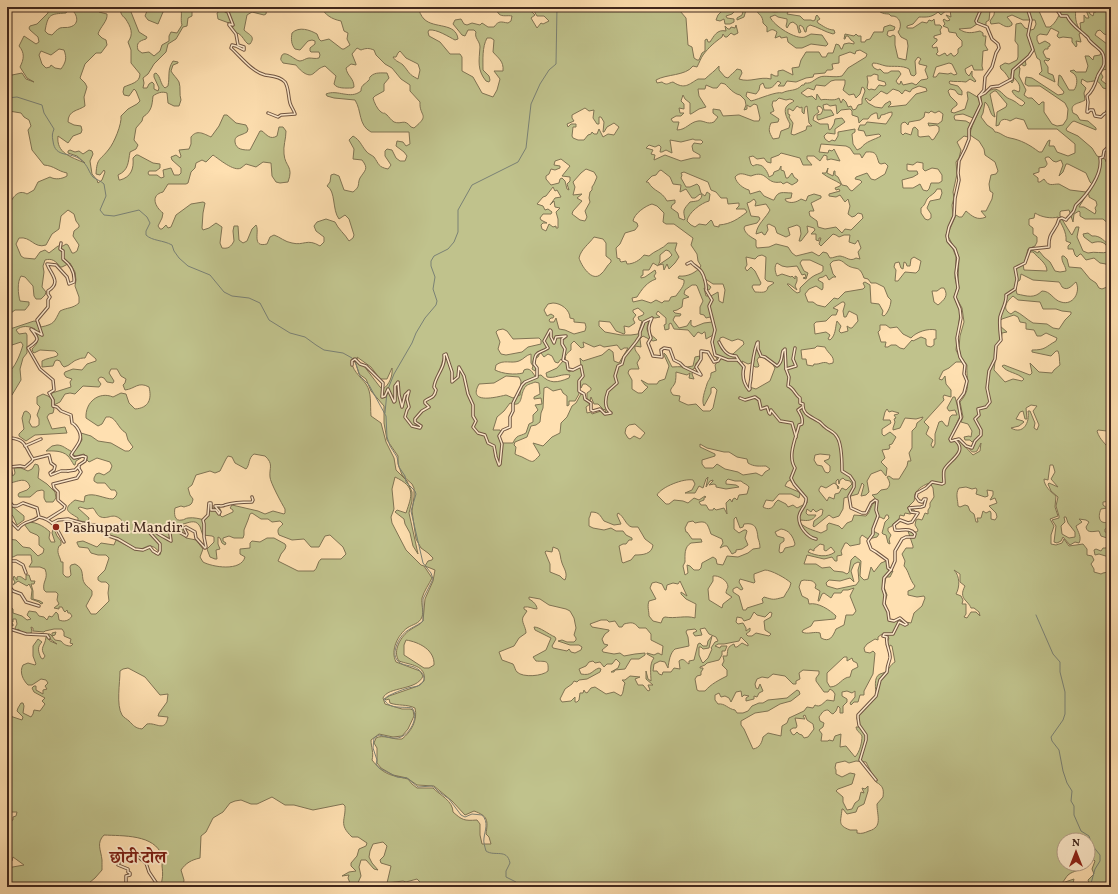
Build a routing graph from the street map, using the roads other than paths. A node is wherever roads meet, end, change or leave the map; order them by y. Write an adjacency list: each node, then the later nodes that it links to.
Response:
1 (220, 7): 7 (street)
2 (982, 7): 5 (street)
3 (1027, 7): 5 (street)
4 (1055, 7): 6 (street)
5 (979, 96): 22 (street)
6 (1111, 105)
7 (268, 113)
8 (1111, 144): 22 (street)
9 (61, 244): 25 (street)
10 (687, 264): 13 (street)
11 (719, 342): 14 (street)
12 (795, 348): 16 (street)
13 (720, 358): 14 (street); 15 (street)
14 (741, 364): 16 (street)
15 (352, 365)
16 (786, 369): 18 (street)
17 (740, 398): 20 (street)
18 (802, 408): 20 (street); 36 (street)
19 (7, 421): 23 (street)
20 (796, 438): 33 (street)
21 (41, 439): 23 (street)
22 (955, 440): 36 (street)
23 (25, 446): 24 (street)
24 (33, 459): 25 (street); 26 (street)
25 (79, 467): 31 (street)
26 (7, 476)
27 (252, 497): 32 (street)
28 (7, 498): 29 (street)
29 (39, 517): 30 (street); 31 (street)
30 (7, 518)
31 (48, 519): 32 (street)
32 (52, 523): 34 (street)
33 (816, 539)
34 (64, 542)
35 (7, 561): 37 (street)
36 (891, 570): 42 (street)
37 (26, 572)
38 (7, 584): 39 (street)
39 (39, 606)
40 (7, 628): 41 (street)
41 (49, 638)
42 (876, 780)
43 (7, 879): 44 (street)
44 (8, 887)
45 (126, 887): 46 (street)
46 (159, 887)

